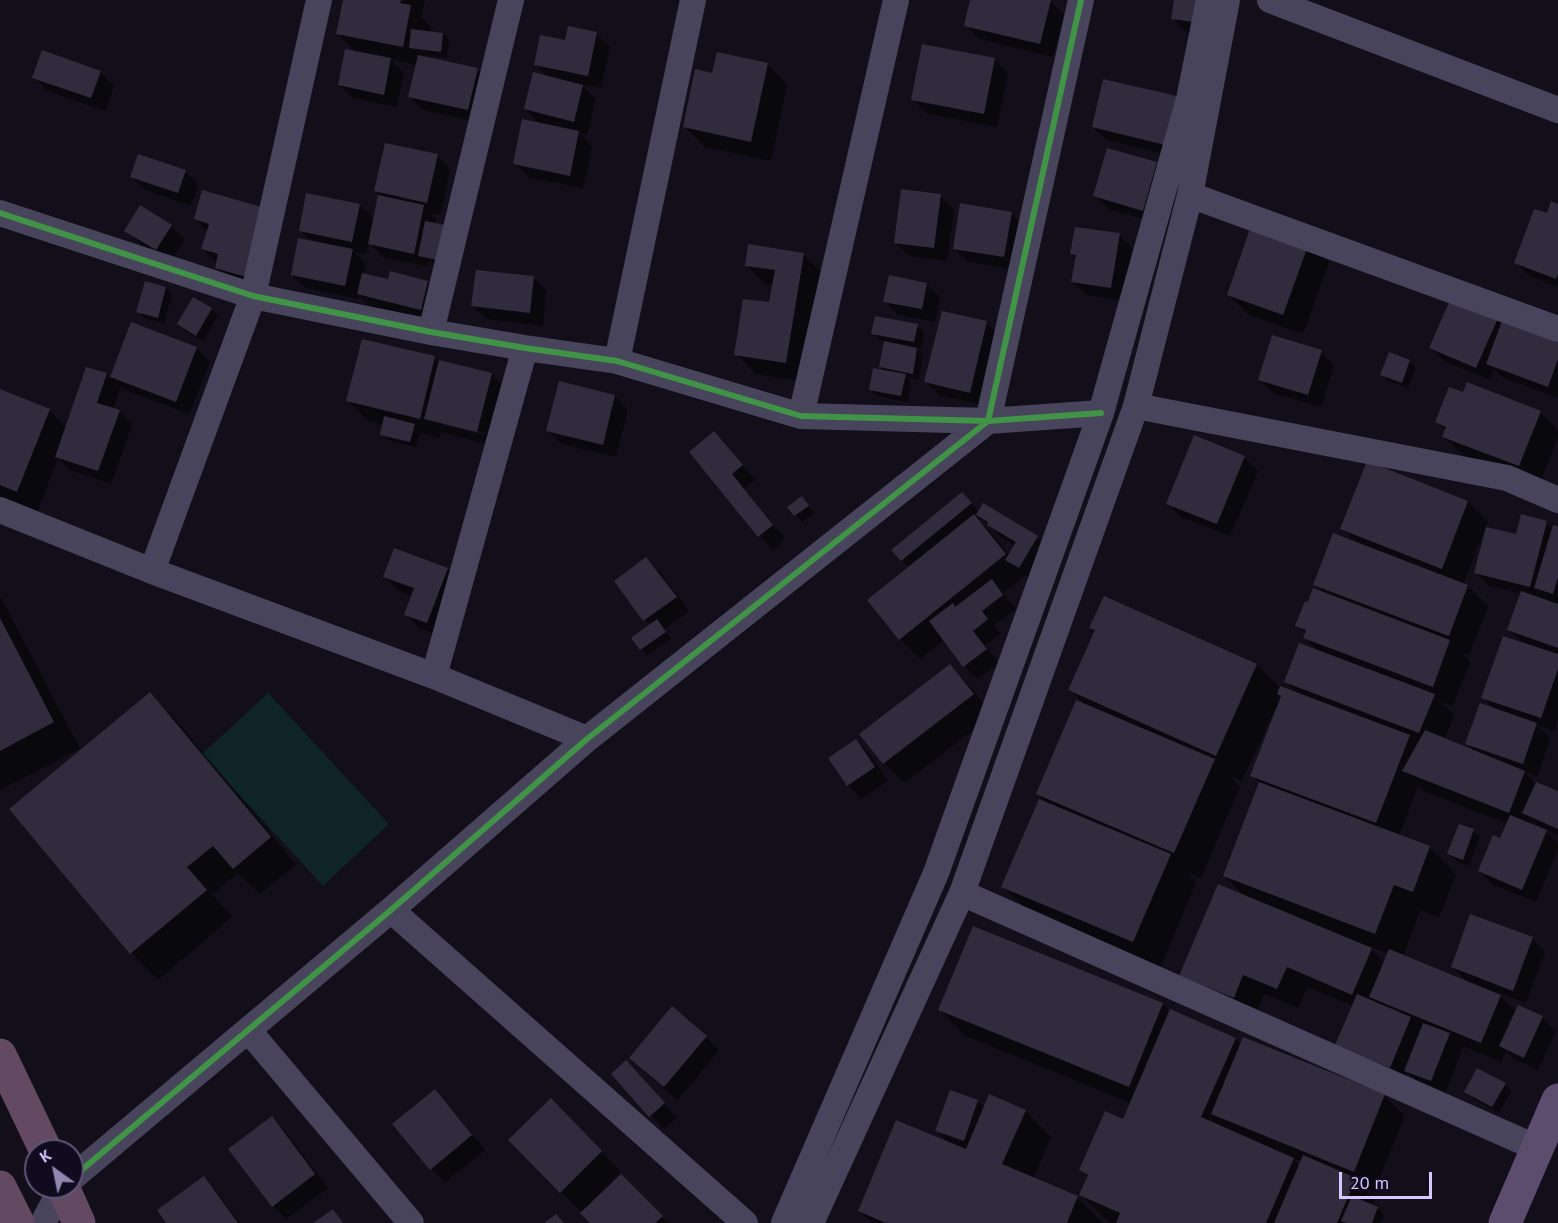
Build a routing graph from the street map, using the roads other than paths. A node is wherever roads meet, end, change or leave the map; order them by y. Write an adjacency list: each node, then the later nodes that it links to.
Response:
1 (319, 0): 12 (street)
2 (511, 0): 14 (street)
3 (693, 0): 16 (street)
4 (896, 0): 19 (street)
5 (1081, 0): 20 (street)
6 (1209, 0): 18 (street)
7 (1227, 0): 10 (street)
8 (1270, 0): 9 (street)
9 (1558, 110)
10 (1190, 195): 13 (street); 17 (street)
11 (0, 213): 12 (street)
12 (253, 296): 14 (street); 23 (street)
13 (1558, 329)
14 (431, 332): 15 (street)
15 (525, 348): 16 (street); 24 (street)
16 (616, 360): 19 (street)
17 (1136, 406): 21 (street); 26 (street)
18 (1101, 413): 20 (street); 42 (street)
19 (801, 416): 20 (street)
20 (988, 421): 25 (street)
21 (1558, 500)
22 (0, 510): 23 (street)
23 (152, 571): 24 (street)
24 (434, 676): 25 (street)
25 (587, 739): 27 (street)
26 (962, 893): 32 (street); 43 (street)
27 (391, 910): 28 (street); 41 (street)
28 (248, 1030): 33 (street); 40 (street)
29 (0, 1055): 31 (highway)
30 (1558, 1100): 32 (main road)
31 (40, 1139)
32 (1537, 1148): 44 (main road)
33 (84, 1168)
34 (0, 1187): 37 (highway)
35 (56, 1199): 38 (street)
36 (68, 1199): 39 (highway)
37 (18, 1223)
38 (43, 1223)
39 (79, 1223)
40 (411, 1223)
41 (746, 1223)
42 (784, 1223)
43 (811, 1223)
44 (1505, 1223)

